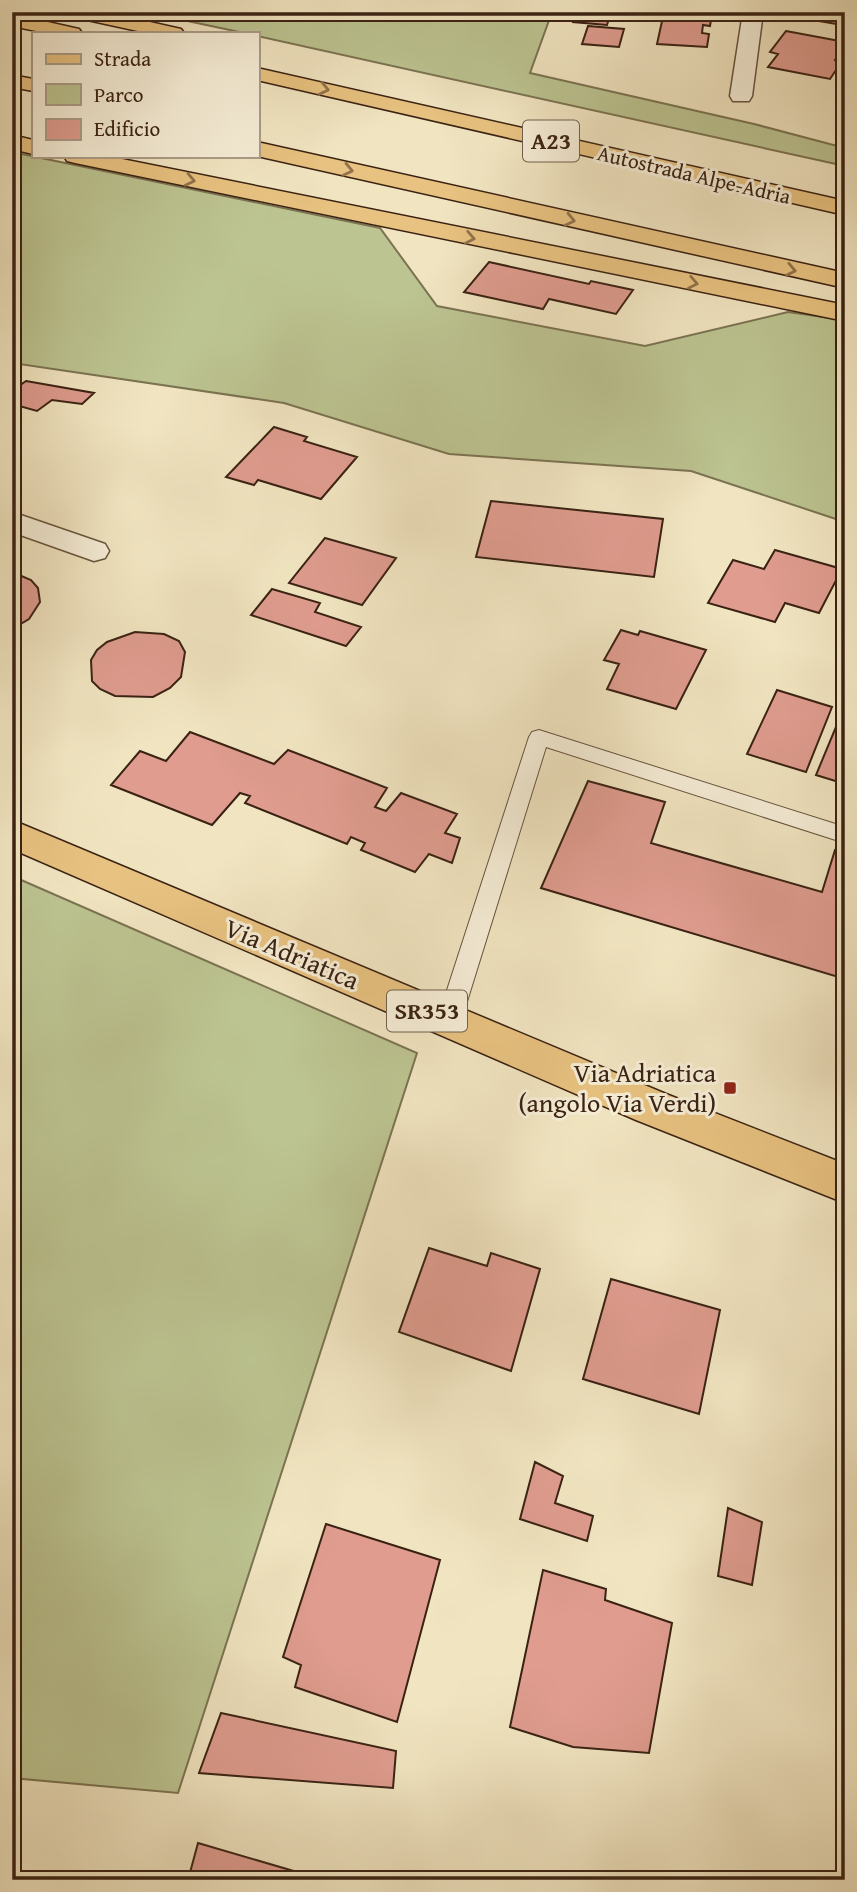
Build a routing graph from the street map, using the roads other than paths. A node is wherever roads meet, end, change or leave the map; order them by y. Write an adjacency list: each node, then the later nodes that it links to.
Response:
1 (76, 12): 5 (main road)
2 (753, 12): 9 (street)
3 (12, 20): 4 (main road)
4 (67, 32)
5 (169, 32)
6 (259, 75): 17 (main road, Autostrada Alpe-Adria / A23, one-way to 17)
7 (12, 81): 8 (main road)
8 (32, 85)
9 (741, 96)
10 (12, 98): 11 (main road)
11 (32, 102)
12 (259, 131): 18 (main road, A23)
13 (12, 142): 14 (main road)
14 (32, 147)
15 (259, 149): 19 (main road, one-way to 19)
16 (85, 158): 20 (main road, one-way to 20)
17 (845, 208)
18 (845, 260)
19 (845, 281)
20 (845, 313)
21 (12, 521): 22 (street)
22 (94, 551)
23 (12, 834): 25 (main road, Via Adriatica / SR353)
24 (845, 835): 25 (lane)
25 (449, 1021): 26 (main road, Via Adriatica / SR353)
26 (845, 1184)

